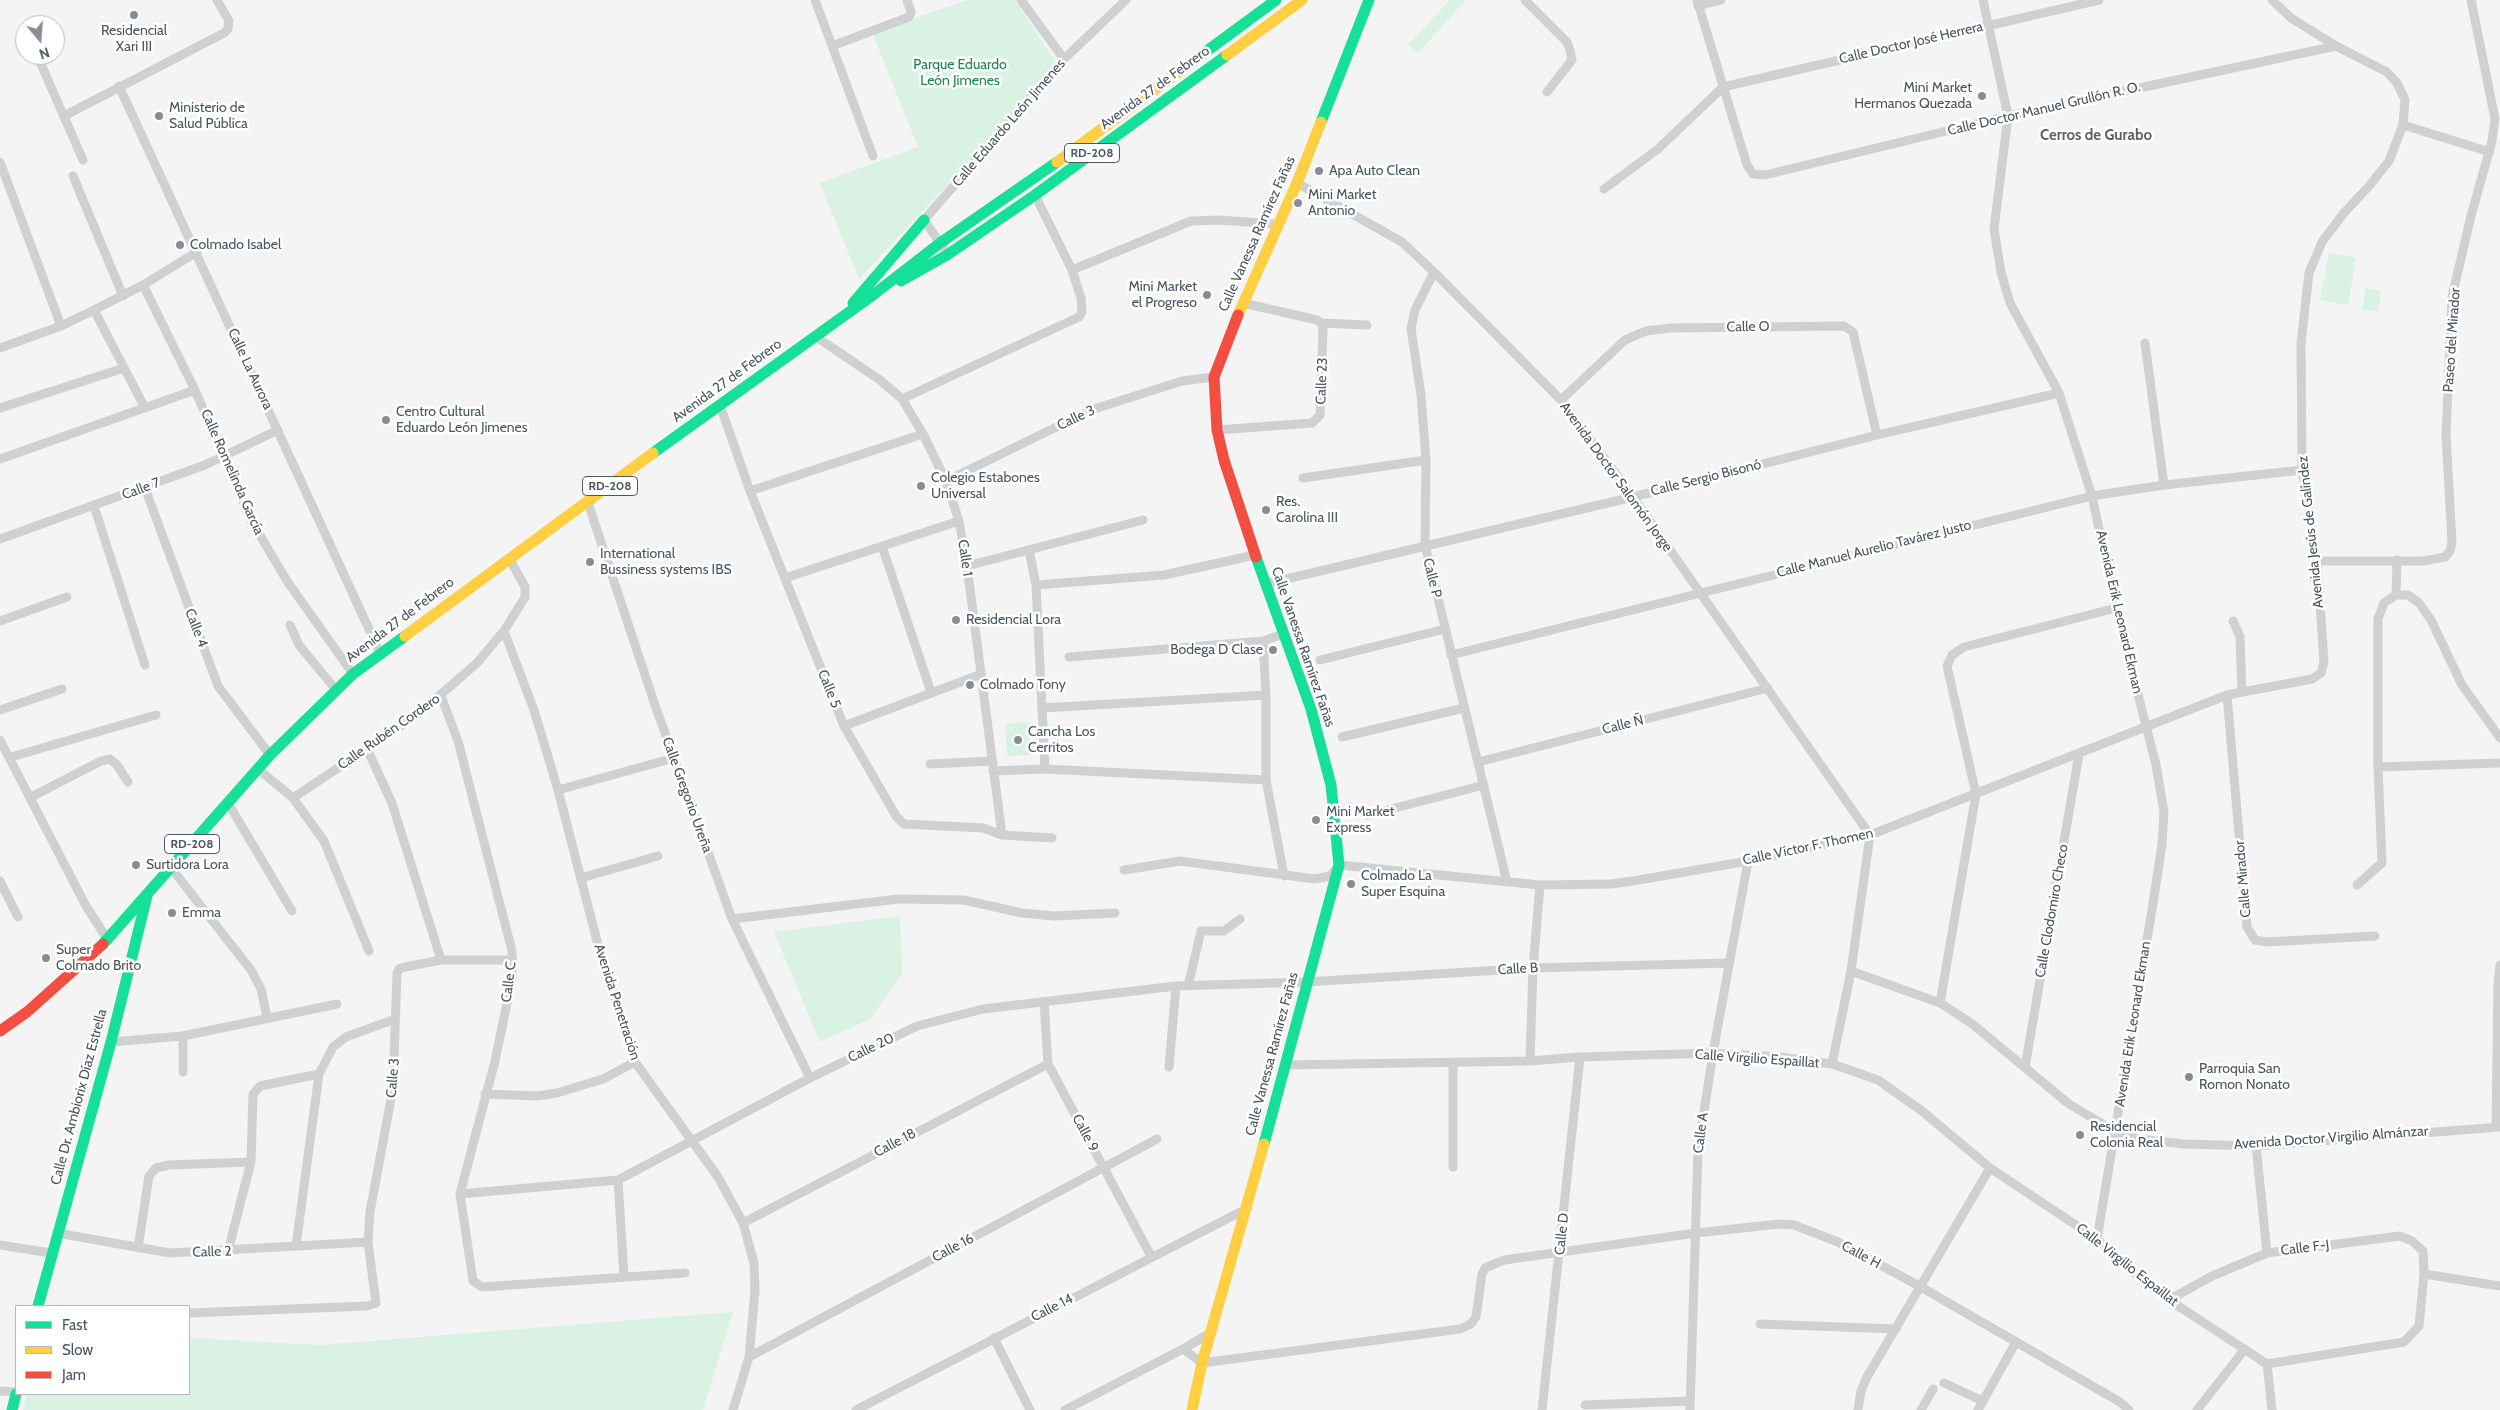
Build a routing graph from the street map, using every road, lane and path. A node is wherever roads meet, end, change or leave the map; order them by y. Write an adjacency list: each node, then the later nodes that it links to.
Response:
1 (217, 0): 21 (street)
2 (815, 0): 17 (street)
3 (907, 0): 17 (street)
4 (1021, 0): 19 (street)
5 (1126, 0): 19 (street, Calle Eduardo León Jimenes)
6 (1276, 0): 37 (main road, Avenida 27 de Febrero / RD-208)
7 (1302, 0): 34 (main road, Avenida 27 de Febrero / RD-208)
8 (1369, 0): 32 (main road, Calle Vanessa Ramírez Fañas)
9 (1525, 0): 23 (street)
10 (1721, 0): 15 (street)
11 (1983, 0): 16 (street, Avenida Erik Leonard Ekman)
12 (2099, 0): 16 (street, Calle Doctor José Herrera)
13 (2272, 0): 18 (street, Avenida Jesús de Galíndez)
14 (2470, 0): 27 (street, Paseo del Mirador)
15 (1697, 3): 22 (street)
16 (1988, 24): 22 (street, Calle Doctor José Herrera); 25 (street, Avenida Erik Leonard Ekman)
17 (832, 46): 28 (street)
18 (2336, 46): 25 (street, Calle Doctor Manuel Grullón R. O.); 26 (street, Avenida Jesús de Galíndez)
19 (1064, 59): 35 (street, Calle Eduardo León Jimenes)
20 (42, 65): 24 (street)
21 (119, 86): 24 (street); 38 (street, Calle La Aurora)
22 (1723, 87): 25 (street, Calle Doctor Manuel Grullón R. O.); 33 (street)
23 (1547, 92)
24 (64, 116): 29 (street)
25 (2008, 116): 57 (street, Avenida Erik Leonard Ekman)
26 (2403, 125): 27 (street); 70 (street, Avenida Jesús de Galíndez)
27 (2490, 152): 88 (street, Paseo del Mirador)
28 (873, 156)
29 (83, 160)
30 (0, 162): 49 (street)
31 (73, 176): 44 (street)
32 (1297, 183): 36 (main road, Calle Vanessa Ramírez Fañas); 41 (street, Avenida Doctor Salomón Jorge)
33 (1604, 189)
34 (1035, 195): 39 (main road, Avenida 27 de Febrero / RD-208); 40 (street)
35 (924, 220): 37 (street); 47 (main road)
36 (1277, 224): 40 (street); 45 (main road, Calle Vanessa Ramírez Fañas)
37 (940, 243): 39 (street); 43 (main road, Avenida 27 de Febrero / RD-208)
38 (197, 252): 42 (street); 63 (street, Calle La Aurora)
39 (947, 255): 43 (main road, Avenida 27 de Febrero / RD-208)
40 (1072, 270): 58 (street)
41 (1434, 272): 59 (street, Avenida Doctor Salomón Jorge); 69 (street, Calle P)
42 (143, 285): 44 (street); 56 (street, Calle Romelinda García)
43 (873, 295): 47 (main road, Avenida 27 de Febrero / RD-208)
44 (123, 296): 46 (street)
45 (1243, 303): 48 (street); 55 (main road, Calle Vanessa Ramírez Fañas)
46 (94, 310): 49 (street); 54 (street)
47 (840, 319): 51 (main road, Avenida 27 de Febrero / RD-208)
48 (1321, 323): 50 (street); 64 (street, Calle 23)
49 (61, 326): 53 (street)
50 (1367, 326)
51 (815, 336): 58 (street, Calle 1); 60 (main road, Avenida 27 de Febrero / RD-208)
52 (2145, 343): 73 (street)
53 (0, 348)
54 (124, 368): 61 (street); 62 (street)
55 (1214, 377): 64 (main road, Calle Vanessa Ramírez Fañas); 72 (street, Calle 3)
56 (196, 390): 62 (street); 67 (street, Calle Romelinda García)
57 (2059, 393): 66 (street, Calle Sergio Bisonó); 76 (street, Avenida Erik Leonard Ekman)
58 (902, 399): 65 (street, Calle 1)
59 (1561, 400): 66 (street, Calle O); 77 (street, Avenida Doctor Salomón Jorge)
60 (720, 405): 75 (street, Calle 5); 78 (main road, Avenida 27 de Febrero / RD-208)
61 (0, 408)
62 (145, 408): 68 (street)
63 (278, 430): 67 (street, Calle 7); 105 (street, Calle La Aurora)
64 (1217, 430): 86 (main road, Calle Vanessa Ramírez Fañas)
65 (923, 434): 72 (street, Calle 1); 75 (street)
66 (1877, 435): 77 (street, Calle Sergio Bisonó)
67 (225, 455): 74 (street, Calle 7); 110 (street, Calle Romelinda García)
68 (0, 459)
69 (1426, 460): 71 (street); 83 (street, Calle P)
70 (2302, 470): 73 (street, Calle Manuel Aurelio Tavárez Justo); 89 (street, Avenida Jesús de Galíndez)
71 (1303, 478)
72 (946, 481): 80 (street, Calle 1)
73 (2164, 485): 76 (street, Calle Manuel Aurelio Tavárez Justo)
74 (145, 488): 79 (street, Calle 7); 132 (street, Calle 4)
75 (750, 491): 91 (street, Calle 5)
76 (2092, 496): 94 (street, Calle Manuel Aurelio Tavárez Justo); 97 (street, Avenida Erik Leonard Ekman)
77 (1633, 497): 83 (street, Calle Sergio Bisonó); 94 (street, Avenida Doctor Salomón Jorge)
78 (588, 503): 87 (main road, Avenida 27 de Febrero / RD-208); 134 (street, Calle Gregorio Ureña)
79 (94, 506): 82 (street, Calle 7); 109 (street)
80 (959, 520): 84 (street); 90 (street, Calle 1)
81 (1143, 520): 85 (street)
82 (0, 539)
83 (1424, 545): 92 (street, Calle Sergio Bisonó); 101 (street, Calle P)
84 (882, 546): 91 (street); 116 (street)
85 (1029, 550): 90 (street); 93 (street)
86 (1255, 556): 92 (main road, Calle Vanessa Ramírez Fañas); 93 (street)
87 (509, 558): 102 (street, Calle Rubén Cordero); 105 (main road, Avenida 27 de Febrero / RD-208)
88 (2397, 560): 89 (street, Paseo del Mirador); 95 (street)
89 (2317, 561): 112 (street, Avenida Jesús de Galíndez)
90 (967, 566): 111 (street, Calle 1)
91 (785, 578): 125 (street, Calle 5)
92 (1265, 584): 103 (main road, Calle Vanessa Ramírez Fañas)
93 (1036, 586): 121 (street)
94 (1699, 592): 106 (street, Calle Manuel Aurelio Tavárez Justo); 113 (street, Avenida Doctor Salomón Jorge)
95 (2396, 595): 128 (street); 139 (street)
96 (67, 597): 98 (street)
97 (2116, 608): 126 (street, Avenida Erik Leonard Ekman); 147 (street)
98 (0, 621)
99 (2233, 621): 117 (street)
100 (290, 624): 115 (street)
101 (1445, 629): 106 (street, Calle P); 108 (street)
102 (504, 631): 120 (street, Calle Rubén Cordero); 146 (street, Avenida Penetración)
103 (1284, 634): 104 (street); 157 (main road, Calle Vanessa Ramírez Fañas)
104 (1263, 641): 107 (street); 118 (street)
105 (380, 653): 110 (main road, Avenida 27 de Febrero / RD-208)
106 (1451, 655): 122 (street, Calle P)
107 (1069, 657)
108 (1320, 660)
109 (145, 665)
110 (353, 674): 115 (main road, Avenida 27 de Febrero / RD-208)
111 (979, 675): 116 (street); 135 (street, Calle 1)
112 (2312, 679): 117 (street, Calle Víctor F. Thomen)
113 (1768, 688): 136 (street, Calle Ñ); 153 (street, Avenida Doctor Salomón Jorge)
114 (62, 689): 123 (street)
115 (336, 690): 132 (main road, Avenida 27 de Febrero / RD-208)
116 (930, 692): 125 (street)
117 (2242, 692): 119 (street, Calle Víctor F. Thomen)
118 (1266, 695): 121 (street); 143 (street)
119 (2227, 695): 126 (street, Calle Víctor F. Thomen); 172 (street, Calle Mirador)
120 (441, 696): 130 (street, Calle Rubén Cordero); 176 (street, Calle C)
121 (1042, 708): 141 (street)
122 (1464, 708): 127 (street); 136 (street, Calle P)
123 (0, 710)
124 (156, 715): 133 (street)
125 (844, 726): 152 (street, Calle 5)
126 (2146, 727): 131 (street, Calle Víctor F. Thomen); 207 (street, Avenida Erik Leonard Ekman)
127 (1342, 737)
128 (2500, 738)
129 (0, 740): 133 (street)
130 (367, 749): 149 (street, Calle Rubén Cordero); 175 (street)
131 (2079, 754): 147 (street, Calle Víctor F. Thomen); 200 (street, Calle Clodomiro Checo)
132 (270, 755): 140 (main road, Avenida 27 de Febrero / RD-208)
133 (11, 757): 148 (street)
134 (674, 758): 146 (street); 170 (street, Calle Gregorio Ureña)
135 (992, 761): 138 (street); 142 (street, Calle 1)
136 (1478, 762): 145 (street, Calle P)
137 (2500, 762): 139 (street)
138 (930, 764)
139 (2378, 766): 165 (street)
140 (258, 769): 149 (street); 150 (main road, Avenida 27 de Febrero / RD-208)
141 (1046, 769): 142 (street); 143 (street)
142 (993, 771): 152 (street, Calle 1)
143 (1266, 780): 160 (street)
144 (128, 782): 148 (street)
145 (1484, 785): 151 (street); 163 (street, Calle P)
146 (558, 790): 161 (street, Avenida Penetración)
147 (1976, 794): 153 (street, Calle Víctor F. Thomen); 185 (street)
148 (31, 797): 173 (street)
149 (293, 798): 174 (street)
150 (228, 803): 158 (main road, Avenida 27 de Febrero / RD-208); 167 (street)
151 (1368, 815)
152 (1002, 835): 154 (street, Calle 5)
153 (1870, 835): 156 (street, Calle Víctor F. Thomen); 180 (street)
154 (1052, 838)
155 (658, 856): 161 (street)
156 (1748, 861): 164 (street, Calle Víctor F. Thomen); 177 (street, Calle A)
157 (1339, 865): 160 (street); 163 (street, Calle Víctor F. Thomen); 181 (main road, Calle Vanessa Ramírez Fañas)
158 (172, 869): 166 (main road, Avenida 27 de Febrero / RD-208); 187 (street)
159 (1124, 870): 160 (street)
160 (1284, 876)
161 (581, 878): 195 (street, Avenida Penetración)
162 (0, 881): 169 (street)
163 (1507, 882): 164 (street, Calle Víctor F. Thomen)
164 (1540, 885): 178 (street)
165 (2357, 885)
166 (147, 896): 173 (main road, Avenida 27 de Febrero / RD-208); 191 (main road, Calle Dr. Ambiorix Díaz Estrella)
167 (292, 911)
168 (1115, 913): 170 (street)
169 (18, 917)
170 (732, 919): 204 (street, Calle Gregorio Ureña)
171 (1240, 919): 183 (street)
172 (2375, 936)
173 (108, 940): 189 (main road, Avenida 27 de Febrero / RD-208)
174 (369, 951)
175 (441, 960): 176 (street, Calle 3); 188 (street, Calle 3)
176 (513, 960): 205 (street, Calle C)
177 (1729, 963): 178 (street, Calle B); 192 (street, Calle A)
178 (1533, 968): 181 (street, Calle B); 194 (street)
179 (2500, 970): 206 (street)
180 (1851, 971): 185 (street, Avenida Doctor Virgilio Almánzar); 198 (street)
181 (1306, 982): 183 (street, Calle 20); 199 (main road, Calle Vanessa Ramírez Fañas)
182 (1176, 986): 183 (street, Calle 20); 184 (street, Calle 20); 201 (street)
183 (1188, 986)
184 (1044, 1002): 197 (street, Calle 9); 204 (street, Calle 20)
185 (1940, 1003): 200 (street, Avenida Doctor Virgilio Almánzar)
186 (337, 1004): 187 (street)
187 (267, 1017): 190 (street)
188 (395, 1020): 203 (street); 222 (street, Calle 3)
189 (0, 1031)
190 (183, 1036): 191 (street); 202 (street)
191 (111, 1042): 219 (main road, Calle Dr. Ambiorix Díaz Estrella)
192 (1713, 1053): 193 (street, Calle Virgilio Espaillat); 198 (street, Calle Virgilio Espaillat); 220 (street, Calle A)
193 (1580, 1057): 194 (street, Calle Virgilio Espaillat); 228 (street, Calle D)
194 (1530, 1061): 196 (street, Calle Virgilio Espaillat)
195 (635, 1062): 205 (street); 209 (street, Avenida Penetración)
196 (1453, 1063): 199 (street, Calle Virgilio Espaillat); 213 (street)
197 (1048, 1064): 212 (street, Calle 9); 218 (street, Calle 18)
198 (1832, 1064): 214 (street, Calle Virgilio Espaillat)
199 (1284, 1065): 217 (main road, Calle Vanessa Ramírez Fañas)
200 (2025, 1067): 207 (street, Avenida Doctor Virgilio Almánzar)
201 (1169, 1068)
202 (183, 1072)
203 (319, 1074): 211 (street); 224 (street)
204 (810, 1078): 209 (street, Calle 20)
205 (485, 1094): 216 (street, Calle C)
206 (2498, 1127): 210 (street, Avenida Doctor Virgilio Almánzar)
207 (2116, 1132): 210 (street, Avenida Doctor Virgilio Almánzar); 221 (street, Avenida Erik Leonard Ekman)
208 (1157, 1139): 212 (street, Calle 16)
209 (692, 1140): 215 (street, Calle 20); 218 (street, Avenida Penetración)
210 (2256, 1146): 229 (street)
211 (252, 1162): 225 (street); 227 (street)
212 (1103, 1168): 230 (street, Calle 9); 246 (street, Calle 16)
213 (1453, 1168)
214 (1990, 1168): 221 (street, Calle Virgilio Espaillat); 235 (street)
215 (618, 1180): 216 (street, Calle 20); 233 (street)
216 (460, 1194): 233 (street, Calle C)
217 (1248, 1208): 230 (street, Calle 14); 241 (main road, Calle Vanessa Ramírez Fañas)
218 (743, 1223): 246 (street, Avenida Penetración)
219 (57, 1233): 225 (street, Calle 2); 226 (main road, Calle Dr. Ambiorix Díaz Estrella)
220 (1696, 1233): 228 (street, Calle H); 235 (street, Calle H); 255 (street, Calle A)
221 (2097, 1239): 236 (street, Calle Virgilio Espaillat)
222 (368, 1242): 224 (street, Calle 2); 238 (street, Calle 3)
223 (0, 1245): 226 (street)
224 (296, 1246): 227 (street, Calle 2)
225 (138, 1248): 227 (street, Calle 2)
226 (51, 1252): 237 (main road, Calle Dr. Ambiorix Díaz Estrella)
227 (228, 1252)
228 (1560, 1253): 247 (street, Calle H); 263 (street, Calle D)
229 (2266, 1253): 232 (street, Calle F-J); 236 (street, Calle F-J)
230 (1152, 1256): 242 (street, Calle 14)
231 (685, 1273): 233 (street)
232 (2424, 1274): 234 (street); 248 (street)
233 (624, 1277)
234 (2500, 1286)
235 (1921, 1287): 240 (street); 243 (street, Calle H)
236 (2168, 1300): 245 (street, Calle Virgilio Espaillat)
237 (38, 1305)
238 (190, 1313)
239 (1760, 1324): 240 (street)
240 (1896, 1328): 264 (street)
241 (1212, 1331): 244 (street); 247 (main road, Calle Vanessa Ramírez Fañas)
242 (994, 1338): 259 (street, Calle 14); 260 (street)
243 (2016, 1342): 254 (street); 267 (street, Calle H)
244 (1184, 1349): 247 (street); 261 (street)
245 (2245, 1349): 248 (street, Calle Virgilio Espaillat); 268 (street)
246 (749, 1357): 258 (street, Avenida Penetración)
247 (1202, 1363): 262 (main road, Calle Vanessa Ramírez Fañas)
248 (2267, 1364): 269 (street)
249 (1944, 1383): 254 (street)
250 (1933, 1389): 265 (street)
251 (0, 1391): 252 (street)
252 (15, 1393)
253 (16, 1395): 257 (main road)
254 (1983, 1401): 266 (street)
255 (1690, 1405): 256 (street)
256 (1585, 1406)
257 (12, 1410)
258 (734, 1410)
259 (856, 1410)
260 (1030, 1410)
261 (1065, 1410)
262 (1192, 1410)
263 (1542, 1410)
264 (1858, 1410)
265 (1921, 1410)
266 (1978, 1410)
267 (2129, 1410)
268 (2197, 1410)
269 (2272, 1410)

